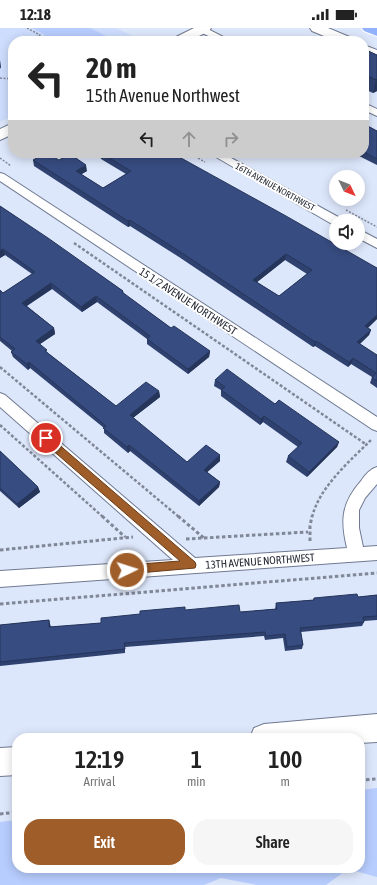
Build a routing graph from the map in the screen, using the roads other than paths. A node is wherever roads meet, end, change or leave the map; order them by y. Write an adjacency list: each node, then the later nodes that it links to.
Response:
1 (317, 28): 7 (street)
2 (369, 28): 4 (highway)
3 (202, 29): 5 (street); 6 (street)
4 (377, 32)
5 (189, 36)
6 (216, 36)
7 (335, 36)
8 (223, 158): 10 (street, 16TH AVENUE NORTHWEST)
9 (0, 176): 14 (street, 15 1/2 AVENUE NORTHWEST)
10 (329, 217)
11 (365, 237): 12 (street)
12 (377, 244)
13 (0, 398): 18 (street)
14 (377, 425)
15 (377, 473): 17 (street)
16 (377, 553): 17 (street, 13TH AVENUE NORTHWEST)
17 (357, 554): 18 (street, 13TH AVENUE NORTHWEST)
18 (191, 565): 19 (street, 13TH AVENUE NORTHWEST)
19 (0, 579)
20 (377, 728): 21 (street)
21 (320, 733)
22 (12, 761): 23 (street)
23 (0, 762)

